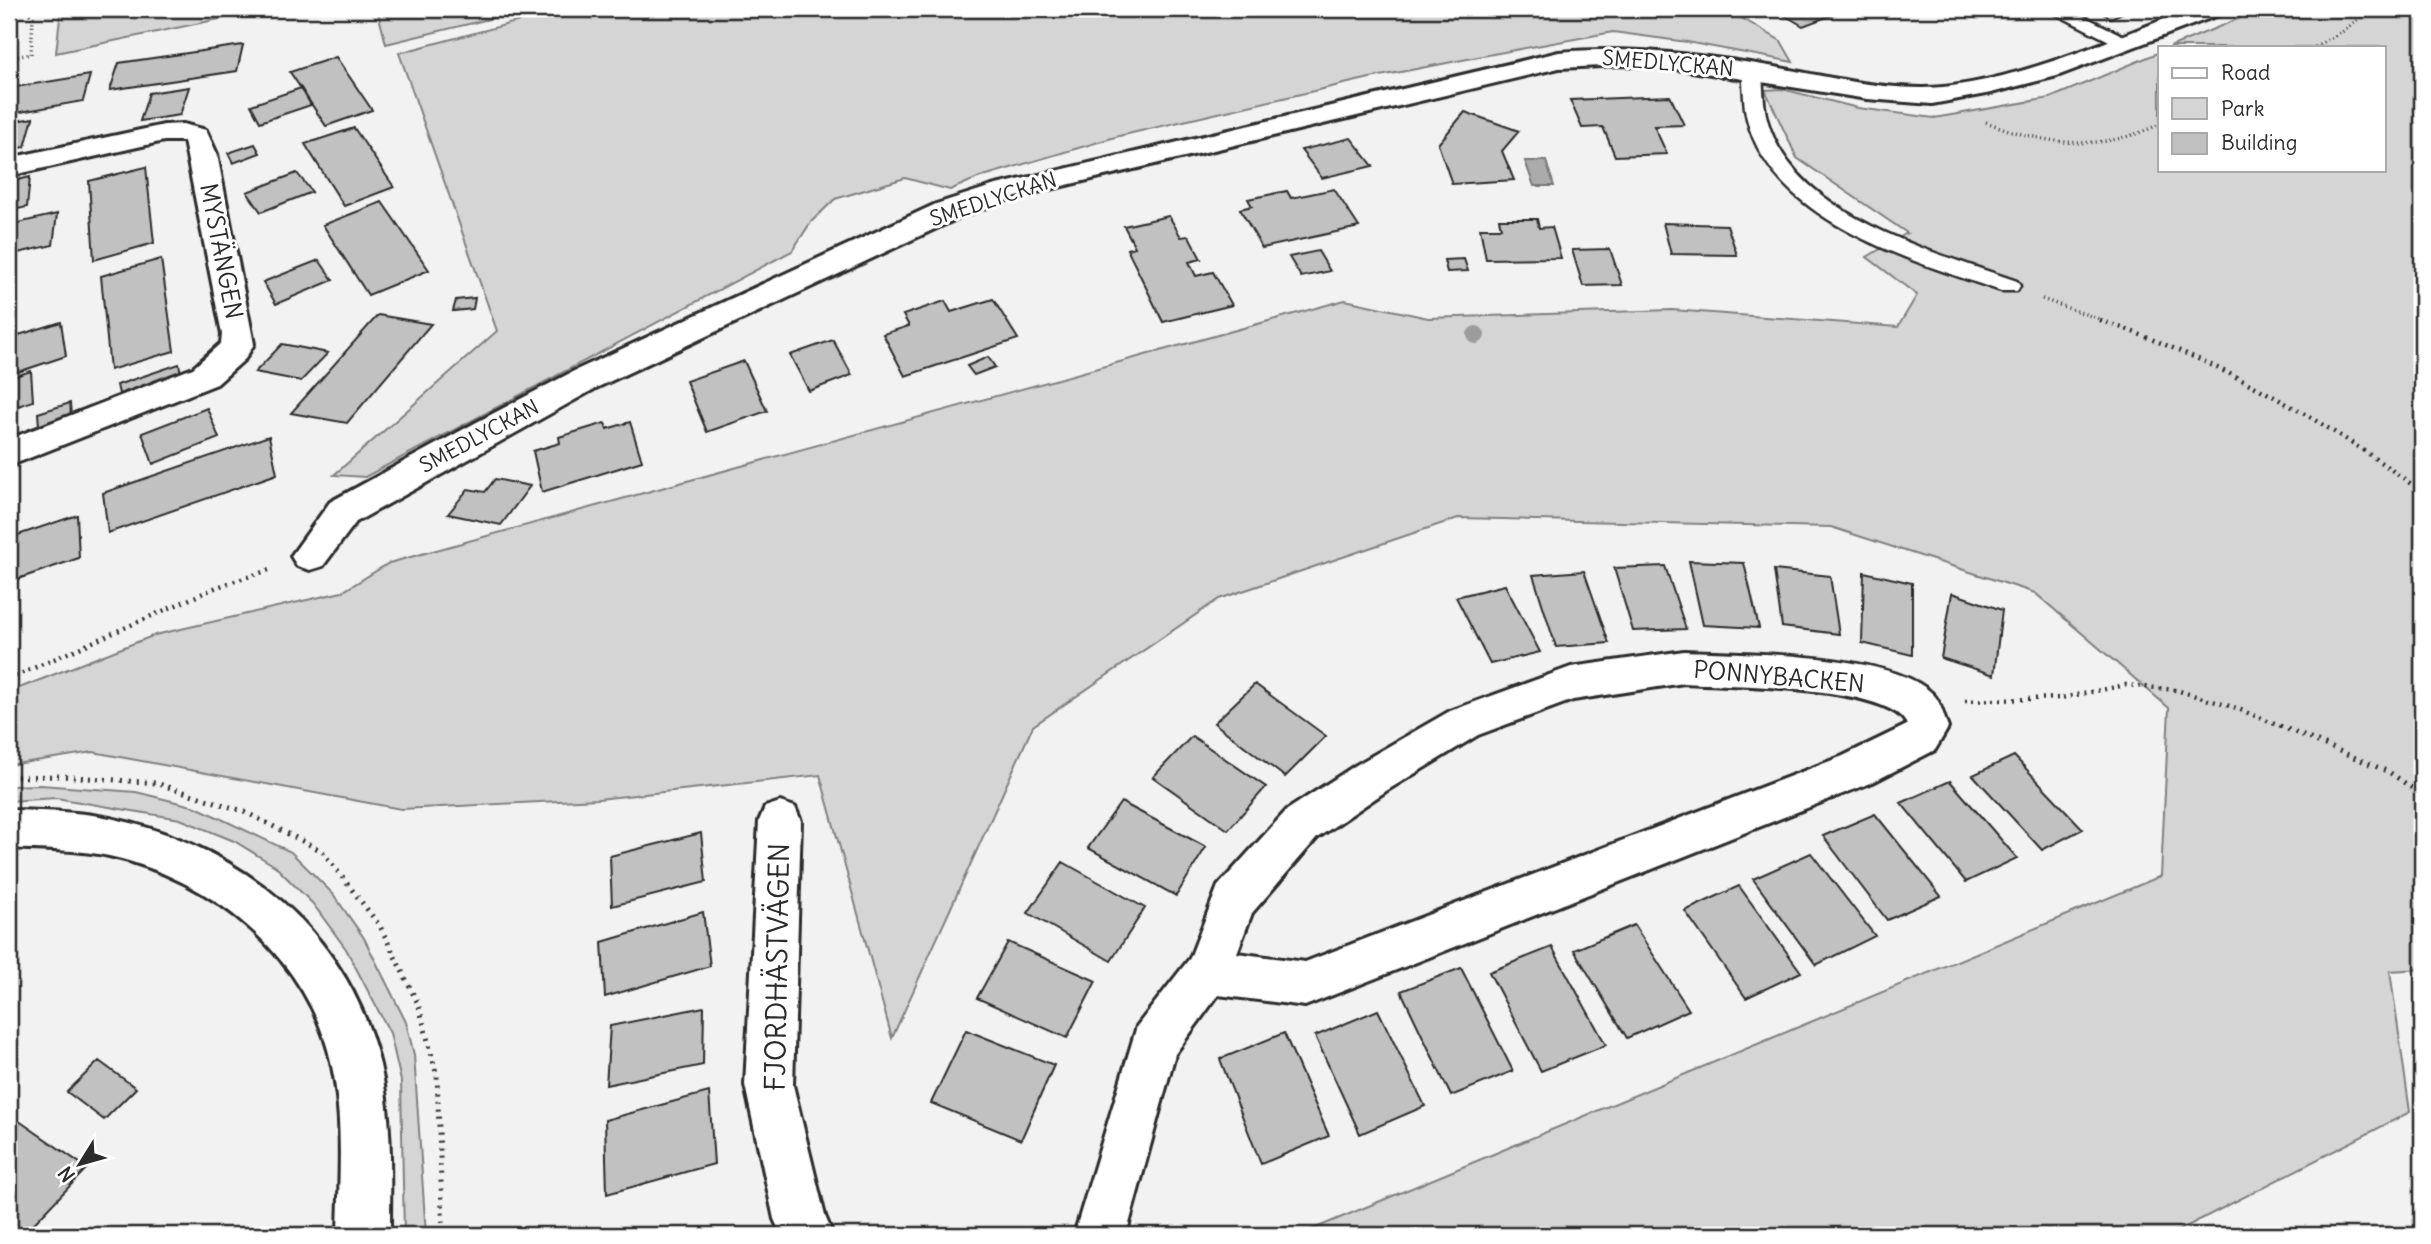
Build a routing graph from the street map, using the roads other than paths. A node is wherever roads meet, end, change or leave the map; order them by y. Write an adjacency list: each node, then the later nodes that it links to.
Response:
1 (2055, 9): 3 (lane)
2 (2212, 9): 3 (street, SMEDLYCKAN)
3 (2128, 43): 4 (street, SMEDLYCKAN)
4 (1752, 71): 6 (lane, SMEDLYCKAN); 8 (street, SMEDLYCKAN)
5 (9, 167): 7 (street, MYSTÄNGEN)
6 (2009, 286)
7 (9, 453)
8 (310, 556)
9 (780, 821): 13 (street, FJORDHÄSTVÄGEN)
10 (9, 829): 12 (street)
11 (1207, 972): 11 (street, PONNYBACKEN); 14 (street, PONNYBACKEN)
12 (364, 1235)
13 (807, 1235)
14 (1100, 1235)

